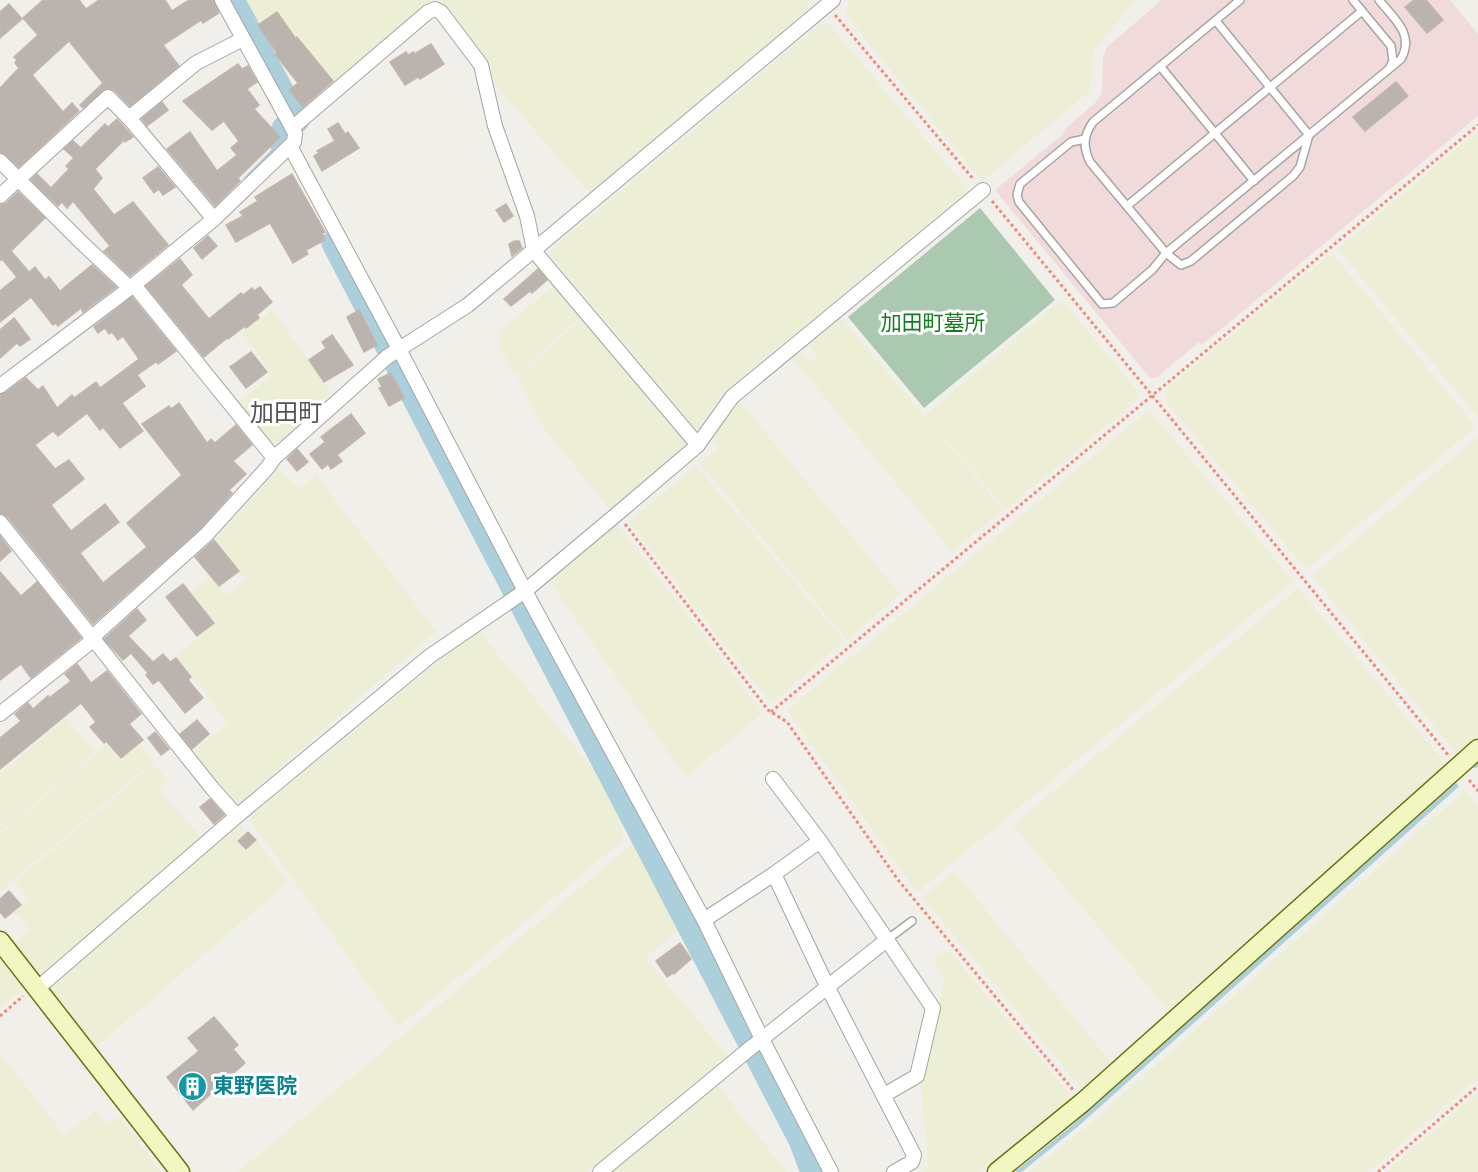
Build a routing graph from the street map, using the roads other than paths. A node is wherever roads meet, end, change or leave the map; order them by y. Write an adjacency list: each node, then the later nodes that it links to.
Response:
1 (222, 0): 8 (street)
2 (1240, 0): 7 (lane)
3 (1353, 0): 6 (lane)
4 (1379, 0): 10 (lane)
5 (830, 3): 25 (street)
6 (1362, 11): 10 (lane); 11 (lane)
7 (1216, 21): 9 (lane); 11 (lane)
8 (243, 39): 12 (street); 13 (street)
9 (1160, 66): 14 (lane); 16 (lane)
10 (1390, 67): 15 (lane)
11 (1270, 87): 14 (lane); 15 (lane)
12 (129, 118): 19 (street); 24 (street)
13 (292, 128): 17 (street); 25 (street)
14 (1215, 133): 20 (lane); 23 (lane)
15 (1310, 135): 20 (lane); 26 (lane)
16 (1085, 139): 23 (lane); 26 (lane)
17 (290, 146): 24 (street); 28 (street)
18 (0, 161): 19 (street)
19 (17, 180): 22 (street); 27 (street)
20 (1254, 181): 26 (lane)
21 (983, 190): 30 (street)
22 (0, 196)
23 (1127, 206): 26 (lane)
24 (214, 219): 27 (street)
25 (534, 250): 28 (street); 30 (street)
26 (1166, 253)
27 (132, 287): 29 (street); 31 (street)
28 (395, 352): 31 (street); 33 (street)
29 (0, 386)
30 (698, 445): 33 (street)
31 (274, 458): 34 (street)
32 (0, 522): 34 (street)
33 (520, 594): 38 (street); 41 (street)
34 (93, 637): 35 (street); 38 (street)
35 (0, 714)
36 (1478, 749): 53 (street)
37 (773, 779): 39 (street)
38 (237, 816): 45 (street)
39 (820, 841): 40 (street); 43 (street)
40 (774, 874): 41 (street); 46 (street)
41 (704, 920): 47 (street)
42 (912, 921): 43 (lane)
43 (888, 939): 46 (street); 48 (street)
44 (0, 941): 45 (street)
45 (38, 988): 49 (street)
46 (828, 988): 47 (street); 48 (street)
47 (756, 1044): 50 (street); 51 (street)
48 (884, 1095): 52 (street)
49 (180, 1172)
50 (600, 1172)
51 (831, 1172)
52 (894, 1172)
53 (997, 1172)

